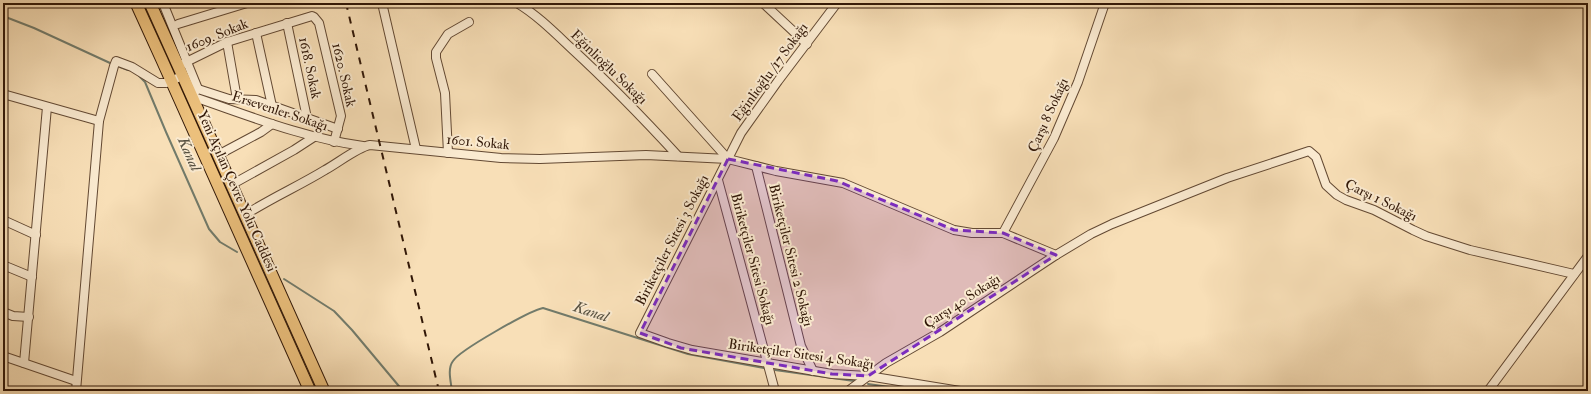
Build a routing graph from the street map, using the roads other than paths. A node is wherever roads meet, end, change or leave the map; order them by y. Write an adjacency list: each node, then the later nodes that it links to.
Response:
1 (136, 3): 20 (main road, Yeni Açılan Çevre Yolu Caddesi)
2 (150, 3): 17 (main road, Yeni Açılan Çevre Yolu Caddesi)
3 (163, 3): 17 (street)
4 (247, 3): 13 (street)
5 (382, 3): 33 (street)
6 (517, 3): 36 (street, Eğinlioğlu Sokağı)
7 (763, 3): 16 (street)
8 (837, 3): 16 (street, Eğinlioğlu /17 Sokağı)
9 (1105, 3): 43 (street, Çarşı 8 Sokağı)
10 (312, 16): 12 (street, 1609. Sokak); 29 (street, 1620. Sokak)
11 (469, 22): 34 (street)
12 (287, 23): 14 (street, 1609. Sokak); 26 (street, 1618. Sokak)
13 (178, 24)
14 (256, 33): 15 (street, 1609. Sokak); 24 (street)
15 (227, 42): 17 (street, 1609. Sokak); 23 (street)
16 (807, 44): 37 (street, Eğinlioğlu /17 Sokağı)
17 (182, 64): 19 (main road, Yeni Açılan Çevre Yolu Caddesi); 21 (street)
18 (652, 74): 37 (street)
19 (182, 76): 20 (street); 21 (main road, Yeni Açılan Çevre Yolu Caddesi)
20 (171, 81): 27 (street); 61 (main road, Yeni Açılan Çevre Yolu Caddesi)
21 (194, 92): 23 (street); 28 (street, Ersevenler Sokağı); 35 (main road, Yeni Açılan Çevre Yolu Caddesi)
22 (3, 94): 25 (street)
23 (238, 99): 24 (street)
24 (272, 106): 26 (street)
25 (47, 107): 27 (street); 44 (street)
26 (307, 118): 29 (street)
27 (99, 121): 59 (street)
28 (272, 124): 30 (street, Ersevenler Sokağı); 35 (street)
29 (338, 129): 31 (street, 1620. Sokak)
30 (314, 137): 31 (street, Ersevenler Sokağı); 40 (street)
31 (334, 142): 32 (street, Ersevenler Sokağı)
32 (363, 146): 33 (street, 1601. Sokak); 41 (street)
33 (416, 149): 34 (street, 1601. Sokak)
34 (448, 153): 36 (street, 1601. Sokak)
35 (218, 155): 40 (main road, Yeni Açılan Çevre Yolu Caddesi)
36 (678, 156): 37 (street, 1601. Sokak)
37 (728, 159): 38 (street, 1601. Sokak); 39 (street, Biriketçiler Sitesi 3 Sokağı)
38 (756, 166): 43 (street, 1601. Sokak); 57 (street, Biriketçiler Sitesi 2 Sokağı)
39 (718, 180): 53 (street, Biriketçiler Sitesi 3 Sokağı); 56 (street, Biriketçiler Sitesi Sokağı)
40 (231, 184): 41 (main road, Yeni Açılan Çevre Yolu Caddesi)
41 (245, 215): 62 (main road, Yeni Açılan Çevre Yolu Caddesi)
42 (3, 220): 44 (street)
43 (1003, 233): 46 (street)
44 (36, 234): 50 (street)
45 (1090, 234): 46 (street, Çarşı 40 Sokağı); 49 (street, Çarşı 1 Sokağı)
46 (1056, 255): 58 (street, Çarşı 40 Sokağı)
47 (1588, 256): 49 (street)
48 (3, 265): 50 (street)
49 (1574, 274): 66 (street)
50 (32, 277): 52 (street)
51 (3, 312): 52 (street)
52 (29, 317): 55 (street)
53 (640, 333): 56 (street, Biriketçiler Sitesi 4 Sokağı)
54 (3, 356): 55 (street)
55 (24, 363): 59 (street)
56 (768, 363): 57 (street, Biriketçiler Sitesi 4 Sokağı); 63 (street, Biriketçiler Sitesi Sokağı)
57 (812, 371): 58 (street, Biriketçiler Sitesi 4 Sokağı)
58 (868, 376): 64 (street, Çarşı 40 Sokağı); 65 (street, Biriketçiler Sitesi 4 Sokağı)
59 (76, 381): 60 (street)
60 (76, 391)
61 (310, 391)
62 (324, 391)
63 (776, 391)
64 (848, 391)
65 (960, 391)
66 (1488, 391)

